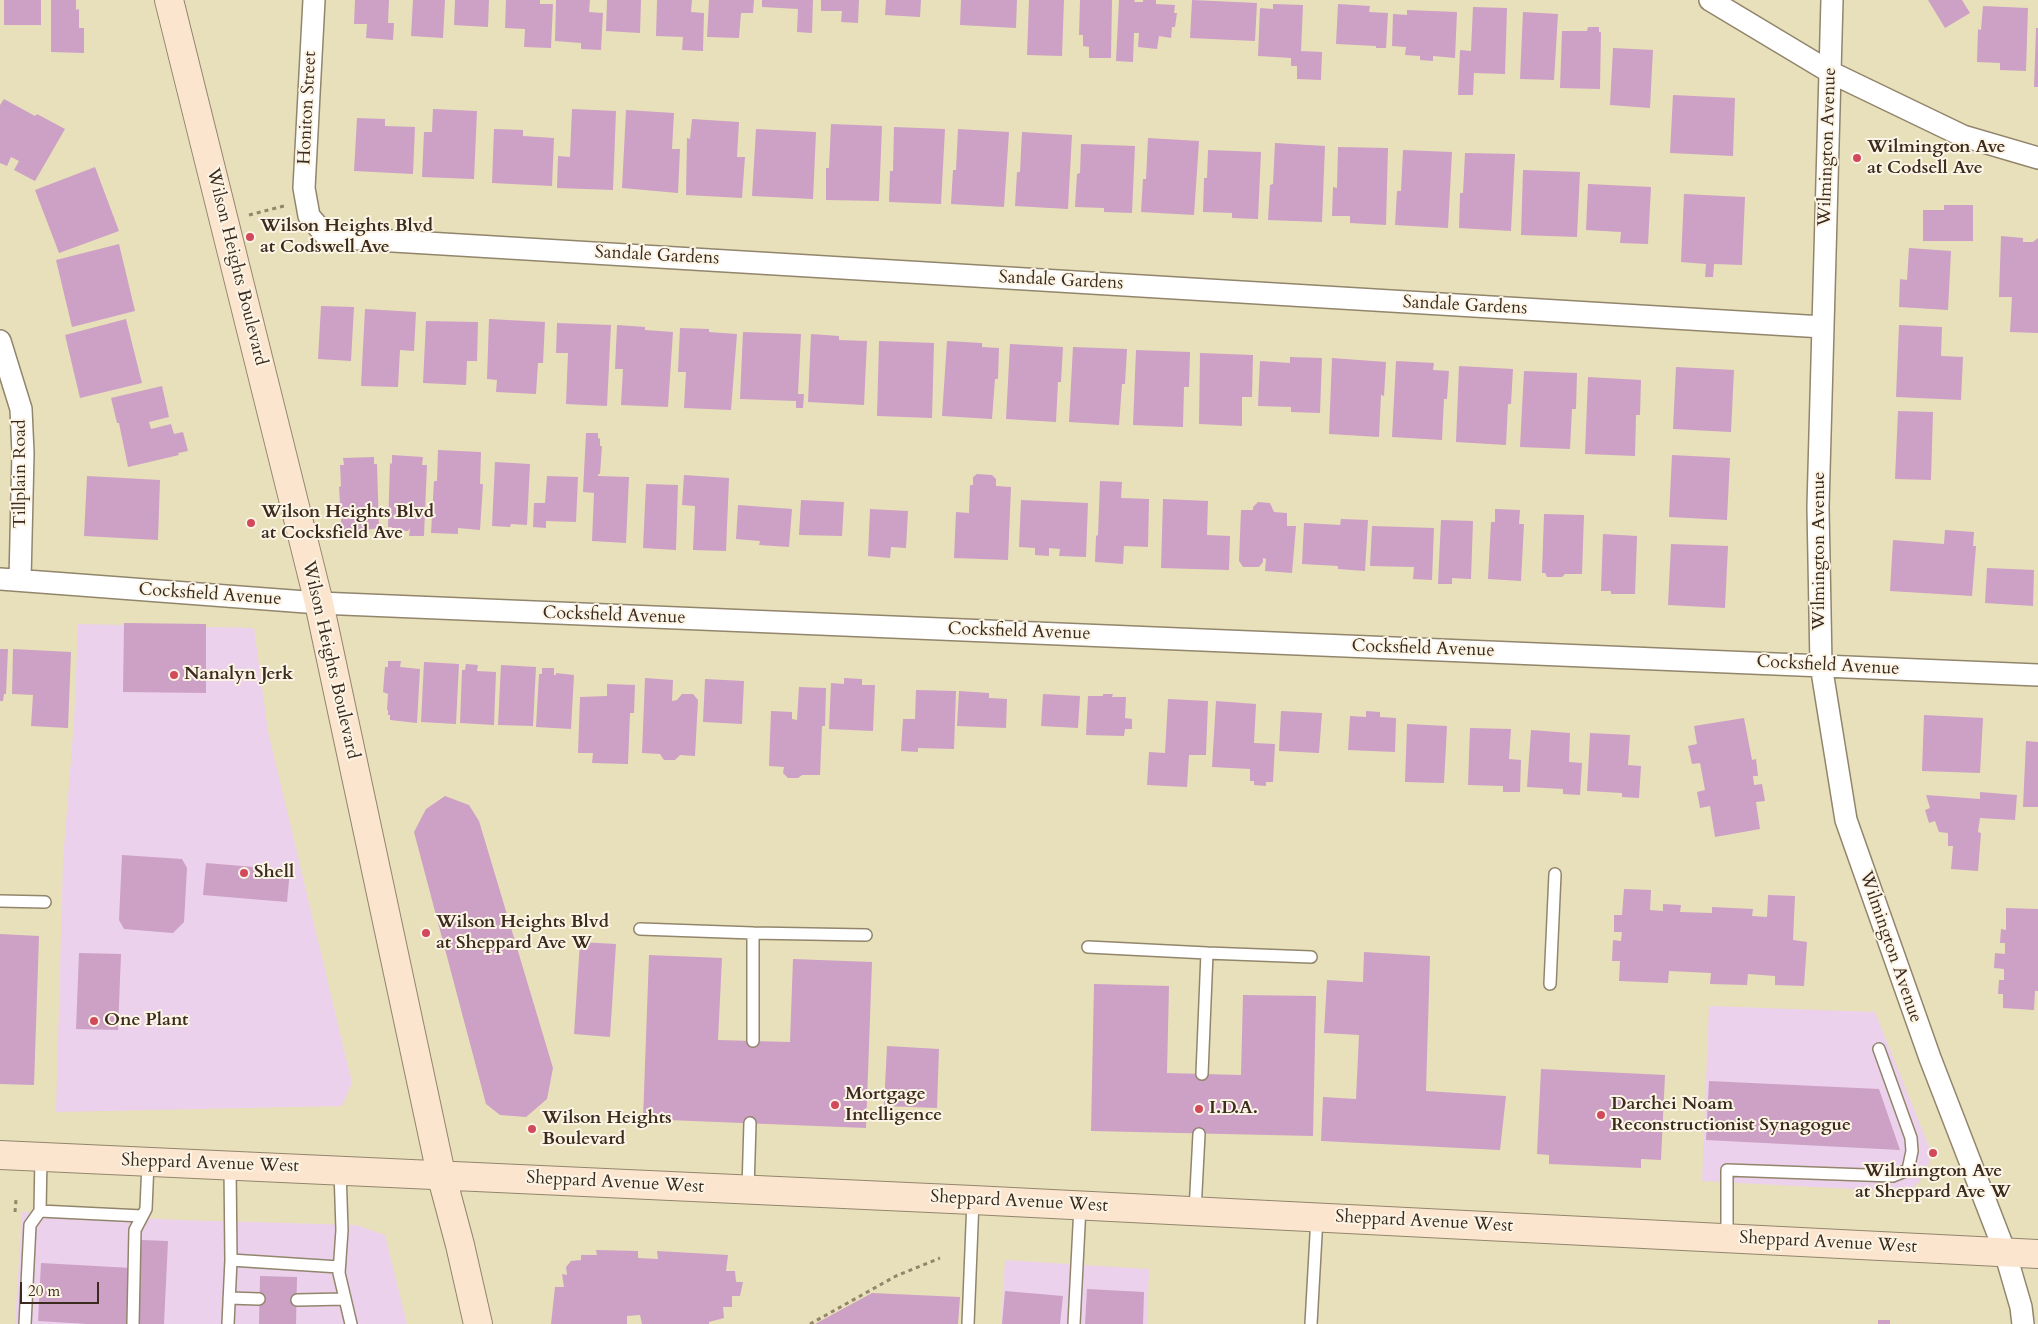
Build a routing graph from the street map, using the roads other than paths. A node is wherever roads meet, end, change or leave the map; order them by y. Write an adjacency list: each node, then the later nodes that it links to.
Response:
1 (170, 0): 11 (main road, Wilson Heights Boulevard)
2 (314, 0): 7 (street, Honiton Street)
3 (1710, 0): 5 (street)
4 (1832, 0): 5 (street, Wilmington Avenue)
5 (1830, 72): 6 (street); 8 (street, Wilmington Avenue)
6 (2038, 158)
7 (307, 208): 8 (street, Sandale Gardens)
8 (1823, 328): 12 (street, Wilmington Avenue)
9 (0, 341): 10 (street, Tillplain Road)
10 (10, 580): 11 (street, Cocksfield Avenue)
11 (319, 604): 12 (street, Cocksfield Avenue); 34 (main road, Wilson Heights Boulevard)
12 (1821, 665): 13 (street, Cocksfield Avenue); 43 (street, Wilmington Avenue)
13 (2038, 675)
14 (1555, 874): 23 (lane)
15 (0, 901): 16 (lane)
16 (45, 902)
17 (640, 929): 18 (lane)
18 (753, 933): 19 (lane); 24 (lane)
19 (866, 935)
20 (1088, 947): 21 (lane)
21 (1207, 953): 22 (lane); 26 (lane)
22 (1311, 957)
23 (1550, 984)
24 (753, 1042)
25 (1879, 1049): 42 (lane)
26 (1202, 1074)
27 (750, 1123): 35 (lane)
28 (1199, 1134): 39 (lane)
29 (0, 1155): 30 (main road, Sheppard Avenue West)
30 (41, 1157): 31 (main road, Sheppard Avenue West); 38 (lane)
31 (148, 1162): 32 (main road, Sheppard Avenue West); 40 (lane)
32 (230, 1165): 33 (main road, Sheppard Avenue West); 45 (lane)
33 (340, 1170): 34 (main road, Sheppard Avenue West); 46 (lane)
34 (441, 1174): 35 (main road, Sheppard Avenue West); 55 (main road, Wilson Heights Boulevard)
35 (748, 1189): 36 (main road, Sheppard Avenue West)
36 (973, 1200): 37 (main road, Sheppard Avenue West); 56 (lane)
37 (1080, 1205): 39 (main road, Sheppard Avenue West); 57 (lane)
38 (40, 1211): 40 (lane); 51 (lane)
39 (1195, 1211): 41 (main road, Sheppard Avenue West)
40 (142, 1216): 52 (lane)
41 (1317, 1217): 42 (main road, Sheppard Avenue West); 58 (lane)
42 (1727, 1239): 43 (main road, Sheppard Avenue West)
43 (2006, 1252): 44 (main road, Sheppard Avenue West); 59 (street, Wilmington Avenue)
44 (2038, 1254)
45 (231, 1260): 46 (lane); 47 (lane)
46 (339, 1267): 49 (lane)
47 (229, 1298): 48 (lane); 53 (lane)
48 (259, 1299)
49 (345, 1299): 50 (lane); 54 (lane)
50 (296, 1300)
51 (25, 1324)
52 (133, 1324)
53 (228, 1324)
54 (351, 1324)
55 (478, 1324)
56 (968, 1324)
57 (1074, 1324)
58 (1311, 1324)
59 (2023, 1324)

